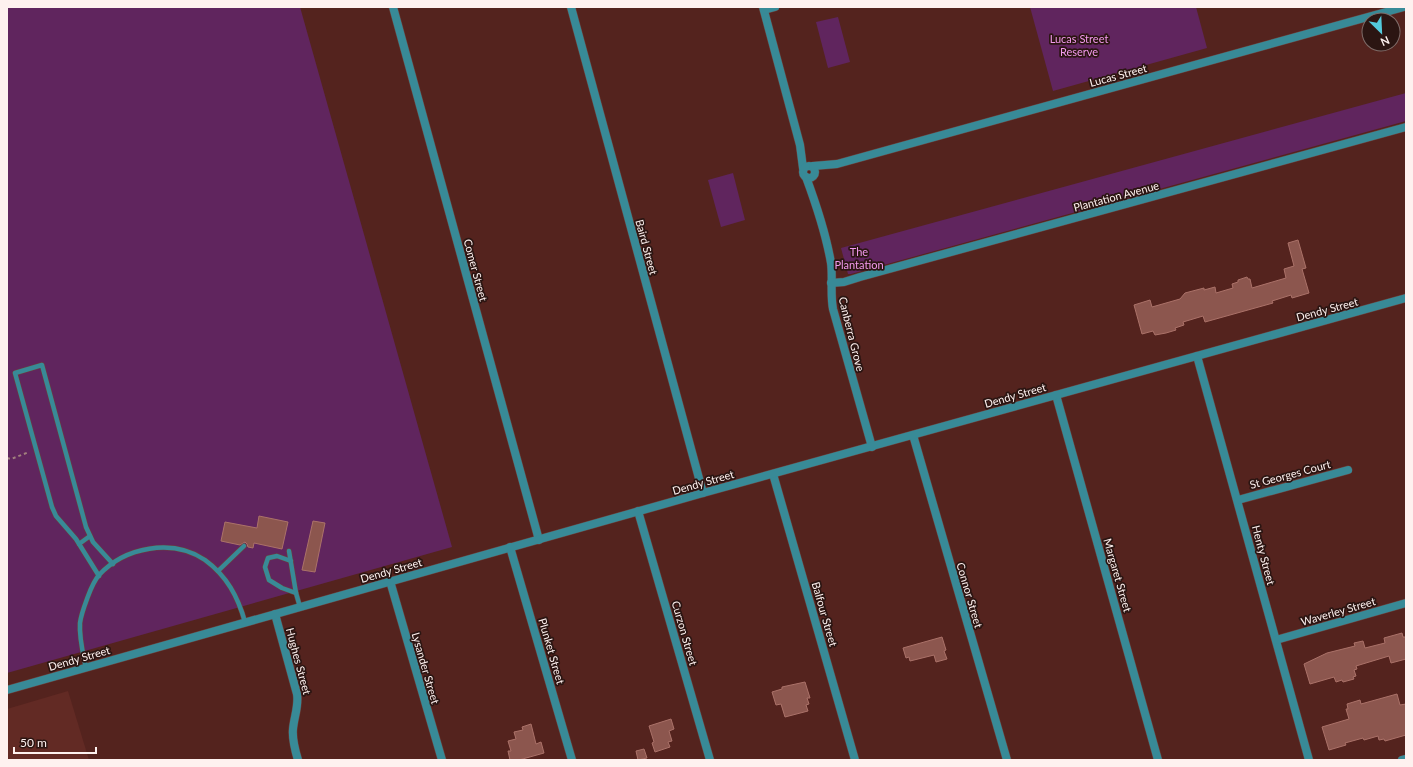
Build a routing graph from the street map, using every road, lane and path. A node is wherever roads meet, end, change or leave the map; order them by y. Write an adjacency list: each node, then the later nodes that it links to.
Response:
1 (393, 7): 26 (street, Comer Street)
2 (571, 7): 22 (street, Baird Street)
3 (775, 7): 5 (street)
4 (1404, 7): 7 (street, Lucas Street)
5 (764, 8): 8 (street)
6 (1406, 127): 12 (street, Plantation Avenue)
7 (836, 164): 8 (street, Lucas Street); 9 (street, Lucas Street)
8 (809, 167): 9 (street); 10 (street)
9 (814, 175): 10 (street); 11 (street, Canberra Grove)
10 (806, 177): 11 (street, Canberra Grove)
11 (815, 202): 12 (street, Canberra Grove)
12 (831, 284): 17 (street, Canberra Grove)
13 (1406, 298): 14 (street, Dendy Street)
14 (1198, 356): 15 (street, Dendy Street); 23 (street, Henty Street)
15 (1056, 395): 16 (street, Dendy Street); 51 (street, Margaret Street)
16 (913, 435): 17 (street, Dendy Street); 50 (street, Connor Street)
17 (872, 447): 21 (street, Dendy Street)
18 (36, 450): 19 (path); 25 (lane); 27 (lane)
19 (7, 458)
20 (1348, 470): 23 (street, St Georges Court)
21 (773, 474): 22 (street, Dendy Street); 49 (street, Balfour Street)
22 (703, 493): 24 (street, Dendy Street)
23 (1238, 500): 41 (street, Henty Street)
24 (638, 511): 26 (street, Dendy Street); 48 (street, Curzon Street)
25 (90, 536): 27 (lane); 32 (lane)
26 (538, 540): 29 (street, Dendy Street)
27 (79, 544): 34 (lane)
28 (244, 546): 33 (lane)
29 (510, 547): 35 (street, Dendy Street); 47 (street, Plunket Street)
30 (289, 551): 31 (lane)
31 (291, 561): 36 (lane); 36 (lane)
32 (113, 564): 33 (lane); 34 (lane)
33 (218, 571): 40 (lane)
34 (99, 576): 42 (lane)
35 (390, 581): 38 (street, Dendy Street); 46 (street, Lysander Street)
36 (296, 593): 38 (lane)
37 (1406, 603): 41 (street, Waverley Street)
38 (300, 607): 39 (street, Dendy Street)
39 (275, 614): 40 (street, Dendy Street); 45 (street, Hughes Street)
40 (245, 622): 42 (street, Dendy Street)
41 (1276, 640): 52 (street, Henty Street)
42 (86, 668): 43 (street, Dendy Street)
43 (7, 690)
44 (1406, 759): 53 (street)
45 (298, 760)
46 (442, 760)
47 (572, 760)
48 (710, 760)
49 (855, 760)
50 (1007, 760)
51 (1158, 760)
52 (1309, 760)
53 (1402, 760)

